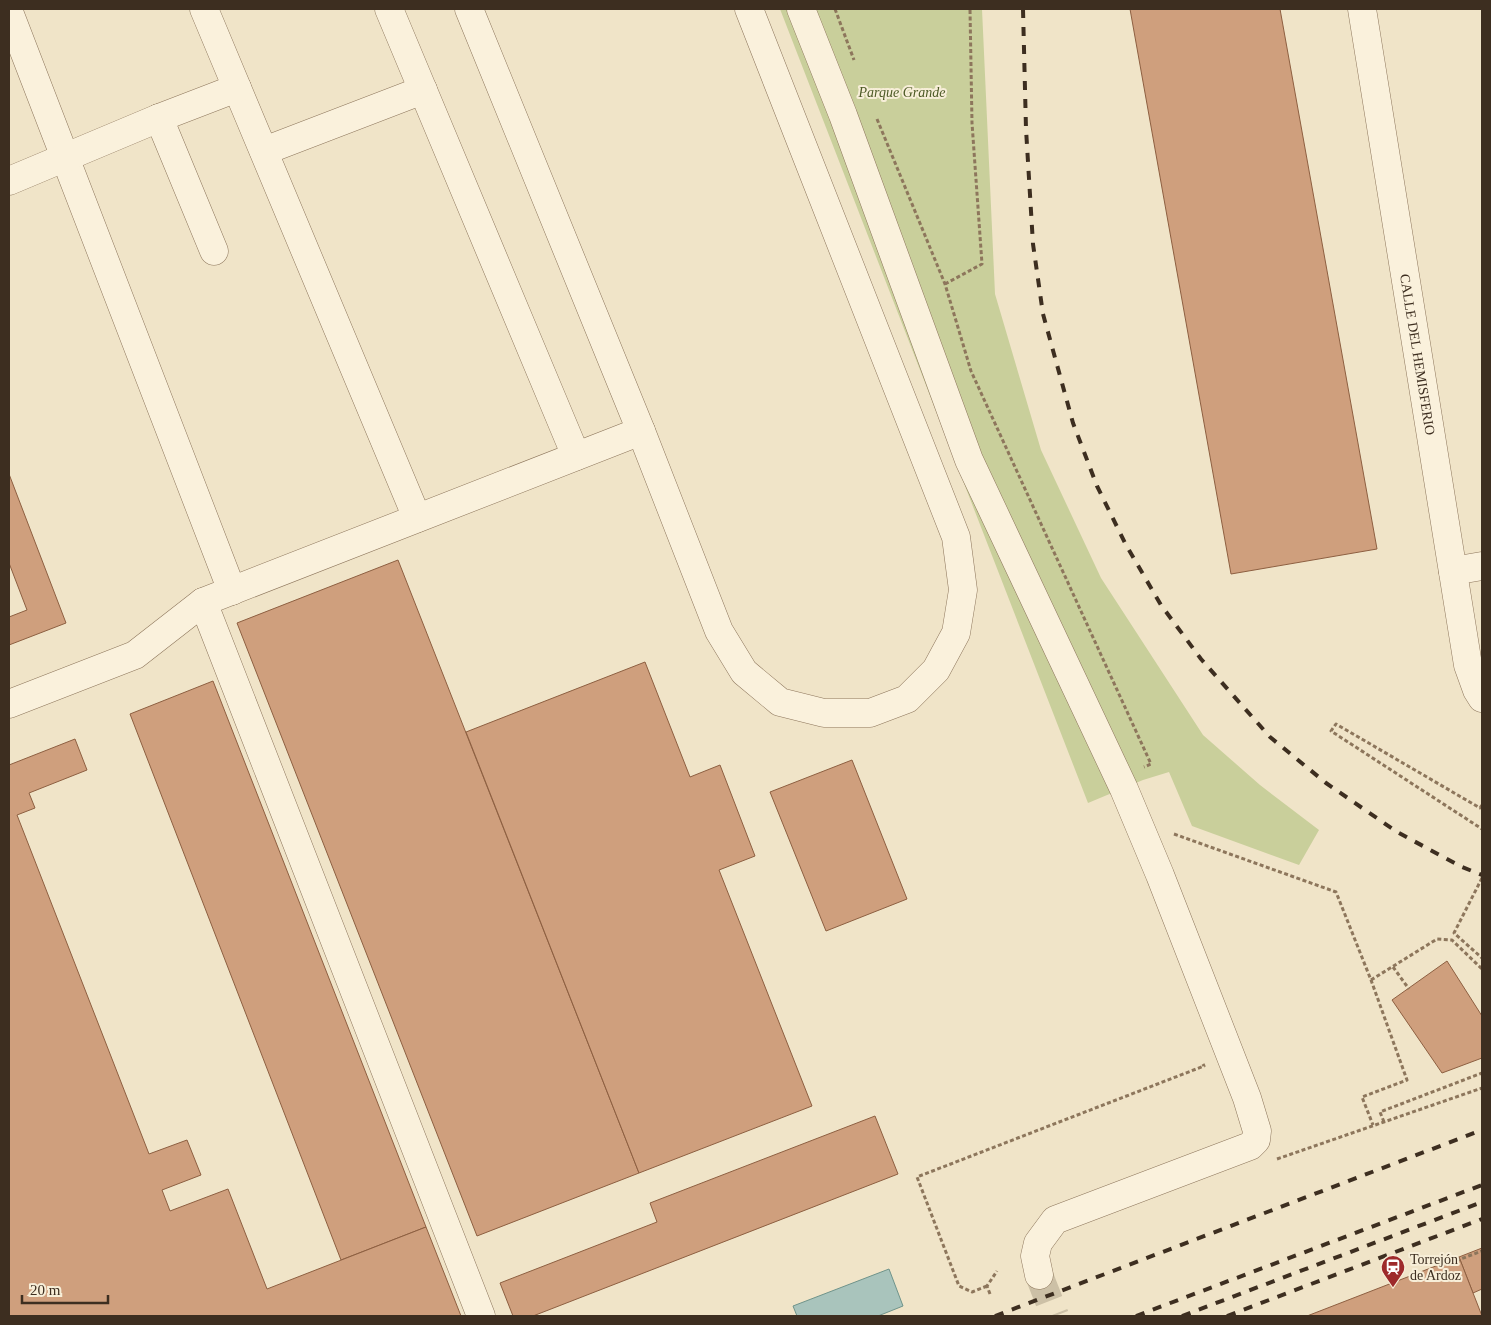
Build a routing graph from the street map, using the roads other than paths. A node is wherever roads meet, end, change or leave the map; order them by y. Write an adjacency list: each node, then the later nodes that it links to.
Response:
1 (204, 9): 8 (street)
2 (389, 9): 9 (street)
3 (469, 9): 15 (street)
4 (750, 9): 15 (street)
5 (801, 9): 24 (street)
6 (1362, 9): 19 (street, CALLE DEL HEMISFERIO)
7 (9, 12): 12 (street)
8 (237, 88): 10 (street); 11 (street)
9 (423, 90): 11 (street); 16 (street)
10 (159, 118): 12 (street); 14 (street)
11 (264, 151): 17 (street)
12 (65, 158): 13 (street); 20 (street)
13 (9, 180)
14 (214, 251)
15 (641, 431): 16 (street)
16 (576, 456): 17 (street)
17 (417, 518): 20 (street)
18 (1482, 566): 19 (street)
19 (1453, 571): 22 (street, CALLE DEL HEMISFERIO)
20 (232, 591): 21 (street)
21 (203, 602): 23 (street); 25 (street)
22 (1482, 698)
23 (9, 704)
24 (1039, 1275)
25 (481, 1316)

